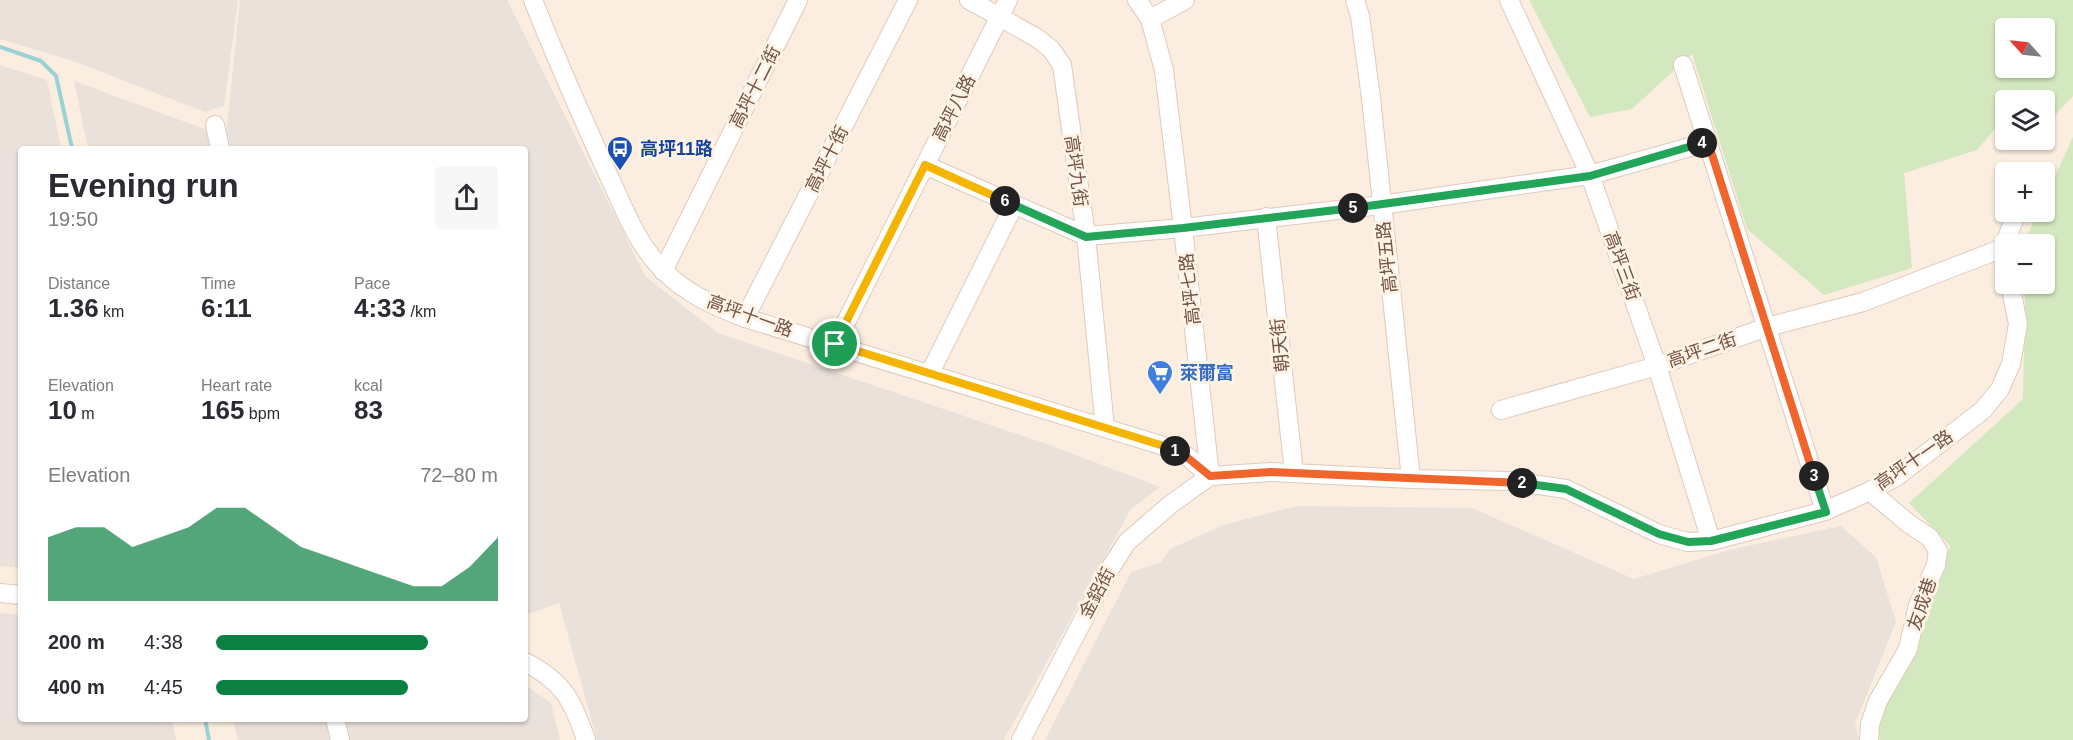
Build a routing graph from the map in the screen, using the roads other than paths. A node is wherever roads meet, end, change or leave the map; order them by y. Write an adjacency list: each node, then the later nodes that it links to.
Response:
1 (533, 0): 23 (street, 高坪十一路)
2 (798, 0): 23 (street, 高坪十二街)
3 (908, 0): 25 (street, 高坪十街)
4 (969, 0): 9 (street, 高坪九街)
5 (1137, 0): 10 (street, 高坪七路)
6 (1185, 0): 10 (street)
7 (1355, 0): 18 (street, 高坪五路)
8 (1509, 0): 16 (street, 高坪三街)
9 (1004, 8): 15 (street, 高坪八路); 21 (street, 高坪九街)
10 (1150, 19): 20 (street, 高坪七路)
11 (1683, 65): 13 (street)
12 (216, 125): 14 (street)
13 (1708, 142): 16 (street); 26 (street)
14 (220, 146)
15 (925, 165): 17 (street); 27 (street, 高坪八路)
16 (1590, 176): 18 (street); 28 (street, 高坪三街)
17 (1014, 205): 21 (street); 29 (street)
18 (1381, 205): 19 (street); 34 (street, 高坪五路)
19 (1266, 217): 20 (street); 32 (street, 朝天街)
20 (1183, 228): 21 (street); 33 (street, 高坪七路)
21 (1086, 237): 31 (street, 高坪九街)
22 (1995, 257): 26 (street, 高坪二街)
23 (663, 271): 25 (street, 高坪十一路)
24 (2012, 294): 35 (street, 高坪十一路)
25 (745, 318): 27 (street, 高坪十一路)
26 (1767, 327): 28 (street, 高坪二街); 36 (street)
27 (835, 344): 29 (street, 高坪十一路)
28 (1657, 366): 30 (street, 高坪二街); 37 (street, 高坪三街)
29 (930, 373): 31 (street, 高坪十一路)
30 (1501, 410)
31 (1105, 428): 33 (street, 高坪十一路)
32 (1294, 473): 33 (street, 高坪十一路); 34 (street, 高坪十一路)
33 (1210, 476): 44 (street, 金鋁街)
34 (1410, 479): 37 (street, 高坪十一路)
35 (1870, 491): 36 (street, 高坪十一路); 45 (street, 友成巷)
36 (1826, 512): 37 (street, 高坪十一路)
37 (1711, 541)
38 (0, 593): 39 (street)
39 (18, 595)
40 (528, 664): 43 (street)
41 (336, 722): 42 (street)
42 (340, 740)
43 (586, 740)
44 (1021, 740)
45 (1869, 740)

